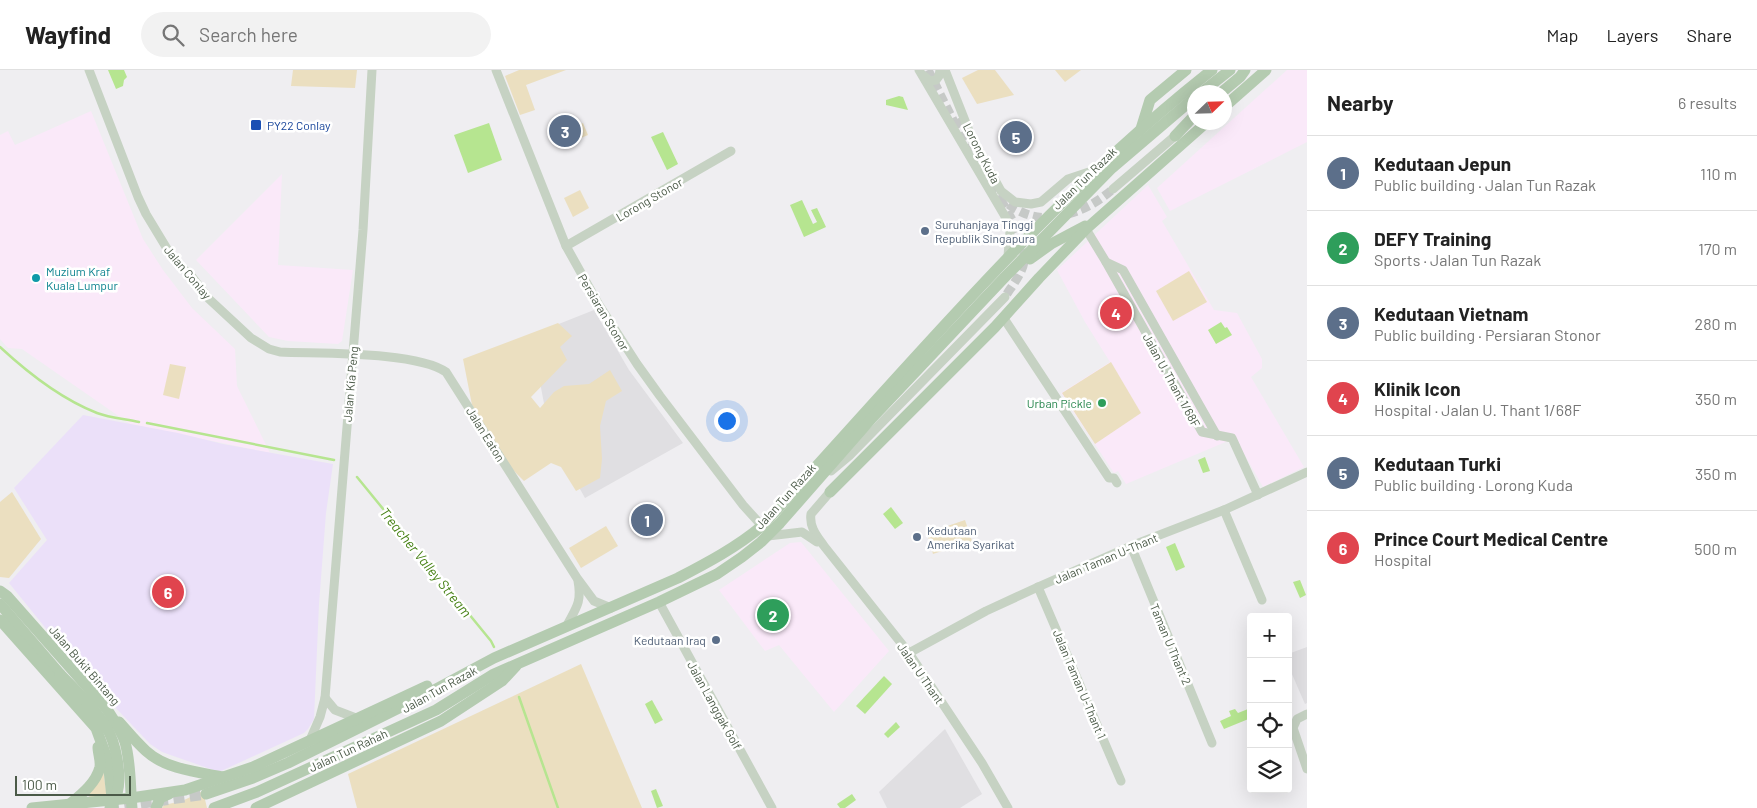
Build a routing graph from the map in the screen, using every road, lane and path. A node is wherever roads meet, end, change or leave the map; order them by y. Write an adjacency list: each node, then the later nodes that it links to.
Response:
1 (89, 70): 31 (street, Jalan Conlay)
2 (372, 70): 31 (street, Jalan Kia Peng)
3 (496, 70): 26 (street, Persiaran Stonor)
4 (940, 70): 10 (street)
5 (946, 70): 23 (street, Lorong Kuda)
6 (1186, 70): 19 (main road)
7 (1212, 70): 19 (main road, Jalan Tun Razak)
8 (1230, 70): 12 (main road)
9 (1245, 70): 13 (main road)
10 (920, 71): 27 (street, Lorong Kuda)
11 (1263, 74): 14 (main road); 15 (main road)
12 (1211, 85)
13 (1230, 85)
14 (1232, 93)
15 (1232, 100)
16 (1187, 104): 28 (main road, Jalan Tun Razak)
17 (1187, 123): 21 (main road)
18 (1187, 128): 21 (main road)
19 (1141, 129): 23 (main road, Jalan Tun Razak)
20 (1198, 130): 25 (main road)
21 (1175, 136): 24 (street)
22 (731, 151): 26 (street, Lorong Stonor)
23 (1095, 170): 27 (main road, Jalan Tun Razak)
24 (1113, 189)
25 (1089, 226): 28 (main road); 30 (main road); 36 (street, Jalan U. Thant 1/68F)
26 (566, 246): 38 (street, Persiaran Stonor)
27 (1008, 256): 38 (main road, Jalan Tun Razak)
28 (1004, 278): 33 (main road, Jalan Tun Razak)
29 (1005, 297): 33 (street)
30 (1003, 318): 34 (street); 35 (main road)
31 (352, 355): 42 (street, Jalan Eaton); 54 (street, Jalan Kia Peng)
32 (1307, 472): 36 (street, Jalan Taman U-Thant)
33 (815, 483): 39 (main road, Jalan Tun Razak)
34 (1117, 483)
35 (830, 492): 40 (street, Jalan U Thant)
36 (1258, 494): 37 (street, Jalan Taman U-Thant)
37 (1224, 510): 41 (street, Jalan Taman U-Thant); 45 (street)
38 (762, 526): 48 (main road, Jalan Tun Razak)
39 (768, 536): 40 (street, Jalan U Thant); 46 (main road, Jalan Tun Razak)
40 (824, 546): 51 (street, Jalan U Thant)
41 (1130, 546): 43 (street, Jalan Taman U-Thant); 61 (street, Taman U Thant 2)
42 (577, 578): 48 (street, Jalan Eaton); 50 (street, Jalan Eaton)
43 (1038, 587): 51 (street, Jalan Taman U-Thant); 64 (street, Jalan Taman U-Thant 1)
44 (0, 591): 55 (main road, Jalan Bukit Bintang)
45 (1262, 600)
46 (659, 602): 52 (main road, Jalan Tun Razak); 75 (street, Jalan Langgak Golf)
47 (0, 604): 69 (main road, bridge)
48 (611, 608): 50 (main road, Jalan Tun Razak)
49 (0, 620): 59 (main road)
50 (566, 627): 53 (main road, Jalan Tun Razak)
51 (909, 653): 76 (street, Jalan U Thant)
52 (522, 661): 56 (main road, Jalan Tun Razak); 74 (main road, Jalan Tun Rahah)
53 (479, 665): 58 (main road); 66 (main road, Jalan Tun Razak)
54 (325, 698): 58 (street); 60 (street, Jalan Kia Peng)
55 (106, 708): 63 (main road); 67 (main road, Jalan Bukit Bintang)
56 (436, 710): 72 (main road, Jalan Tun Razak); 73 (main road)
57 (1307, 714): 62 (street)
58 (356, 718): 60 (main road)
59 (96, 728): 68 (main road); 69 (main road)
60 (310, 740): 63 (main road)
61 (1212, 742)
62 (1307, 769)
63 (224, 777): 65 (main road)
64 (1121, 781)
65 (169, 794): 67 (main road); 71 (main road)
66 (206, 794)
67 (131, 803): 69 (main road)
68 (68, 805): 69 (main road); 70 (main road)
69 (112, 805)
70 (32, 808)
71 (156, 808)
72 (214, 808)
73 (237, 808)
74 (256, 808)
75 (772, 808)
76 (1008, 808)

